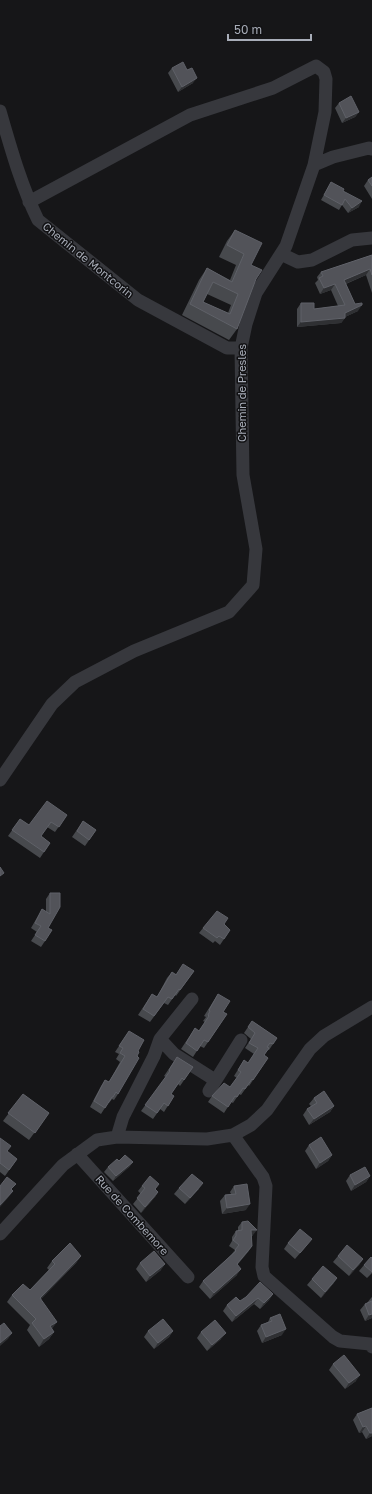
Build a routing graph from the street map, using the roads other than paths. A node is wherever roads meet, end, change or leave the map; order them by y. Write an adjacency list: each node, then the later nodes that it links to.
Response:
1 (0, 111): 4 (street, Chemin de Montcorin)
2 (372, 149): 3 (street)
3 (314, 165): 4 (street, Chemin de Presles); 6 (street, Chemin de Presles)
4 (29, 202): 7 (street, Chemin de Montcorin)
5 (372, 238): 6 (street)
6 (281, 254): 7 (street, Chemin de Presles)
7 (240, 348): 8 (street, Chemin de Presles)
8 (0, 780)
9 (192, 999): 11 (street)
10 (372, 1007): 13 (street)
11 (160, 1039): 12 (street); 14 (street)
12 (241, 1040)
13 (233, 1135): 14 (street); 18 (street)
14 (117, 1137): 15 (street)
15 (77, 1154): 16 (street); 17 (street, Rue de Combemore)
16 (0, 1234)
17 (188, 1277)
18 (372, 1347)

